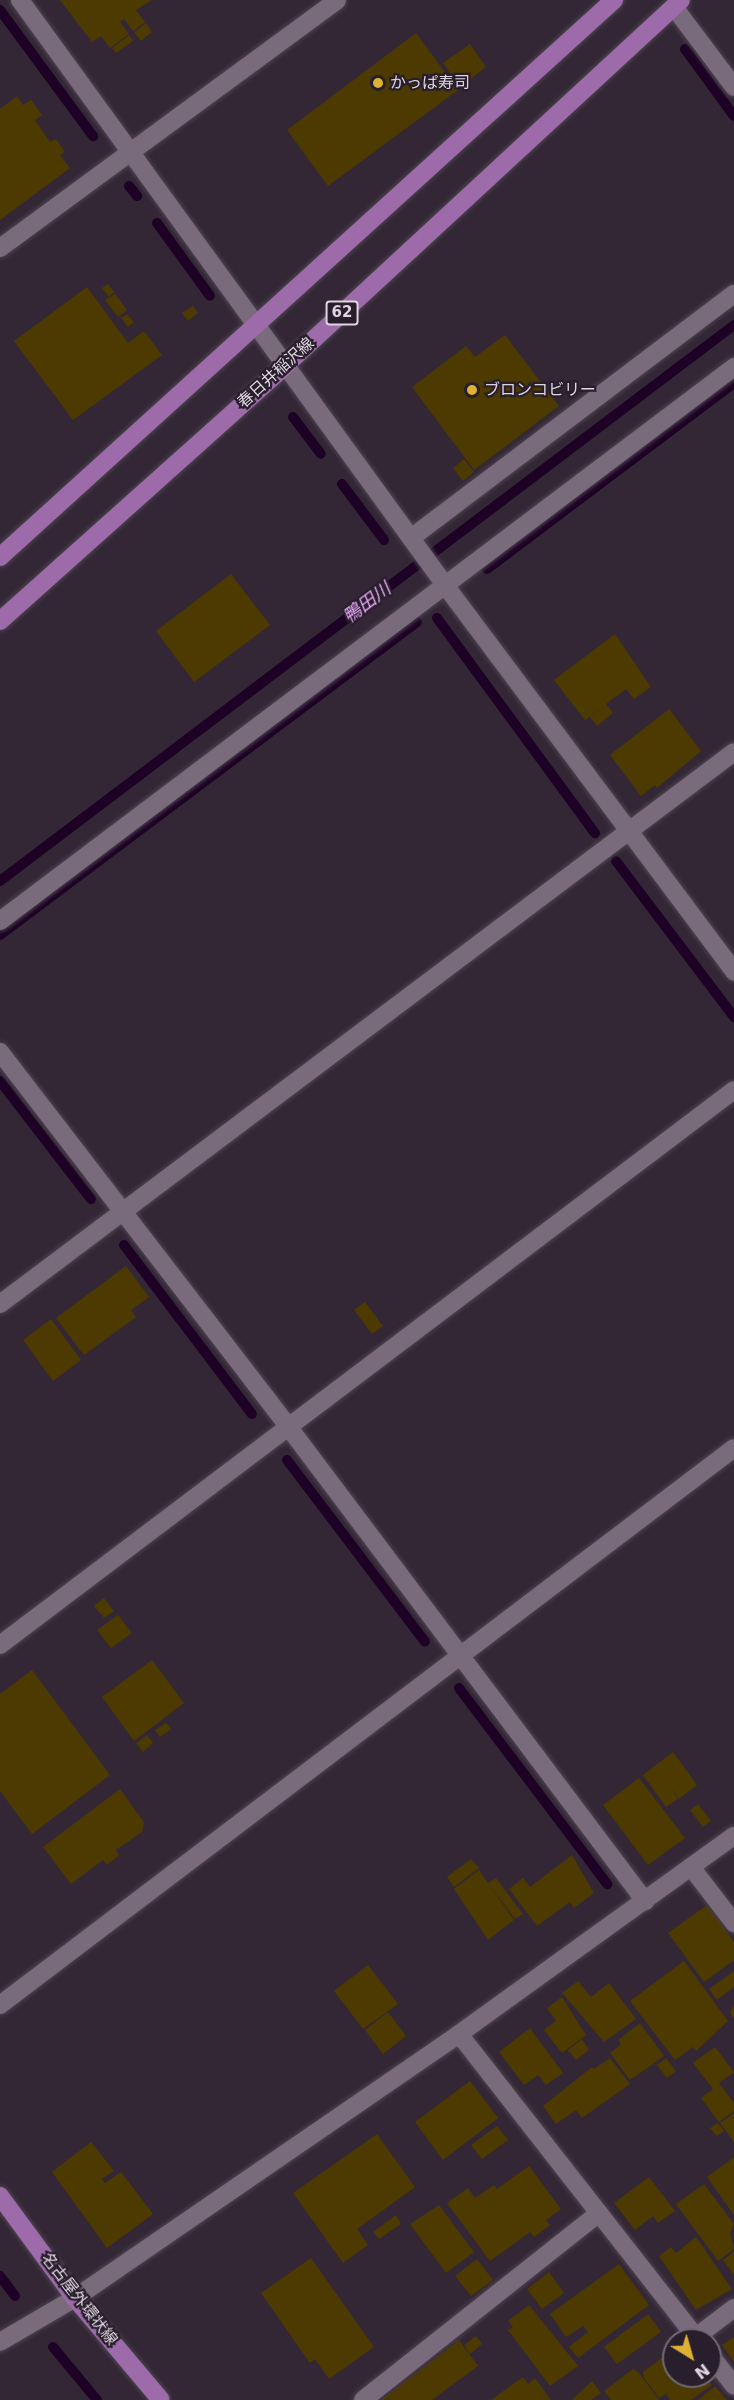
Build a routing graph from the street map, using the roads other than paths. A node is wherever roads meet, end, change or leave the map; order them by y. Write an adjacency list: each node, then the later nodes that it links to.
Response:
1 (20, 0): 6 (street)
2 (337, 0): 6 (street)
3 (614, 0): 9 (main road)
4 (677, 3): 5 (street); 10 (main road, 春日井稲沢線 / 62)
5 (734, 87)
6 (131, 151): 7 (street); 9 (street)
7 (0, 248)
8 (734, 294): 12 (street)
9 (257, 322): 10 (street); 13 (main road)
10 (286, 364): 12 (street); 15 (main road, 春日井稲沢線 / 62)
11 (734, 367): 14 (street)
12 (413, 542): 14 (street)
13 (0, 557)
14 (445, 585): 17 (street); 18 (street)
15 (0, 621)
16 (734, 752): 17 (street)
17 (629, 831): 19 (street); 22 (street)
18 (0, 921)
19 (734, 972)
20 (0, 1052): 22 (street)
21 (734, 1090): 24 (street)
22 (121, 1213): 23 (street); 24 (street)
23 (0, 1304)
24 (287, 1425): 26 (street); 27 (street)
25 (734, 1448): 27 (street)
26 (0, 1645)
27 (463, 1657): 30 (street); 32 (street)
28 (734, 1836): 29 (street)
29 (692, 1867): 30 (street); 31 (street)
30 (645, 1901): 33 (street)
31 (734, 1923)
32 (0, 2005)
33 (459, 2034): 35 (street); 36 (street)
34 (0, 2196): 36 (main road, 名古屋外環状線)
35 (599, 2213): 38 (street); 44 (street)
36 (75, 2298): 40 (street); 43 (main road, 名古屋外環状線)
37 (734, 2308): 39 (street)
38 (688, 2328)
39 (710, 2328)
40 (0, 2342)
41 (722, 2370): 42 (street)
42 (734, 2386)
43 (161, 2400)
44 (363, 2400)

